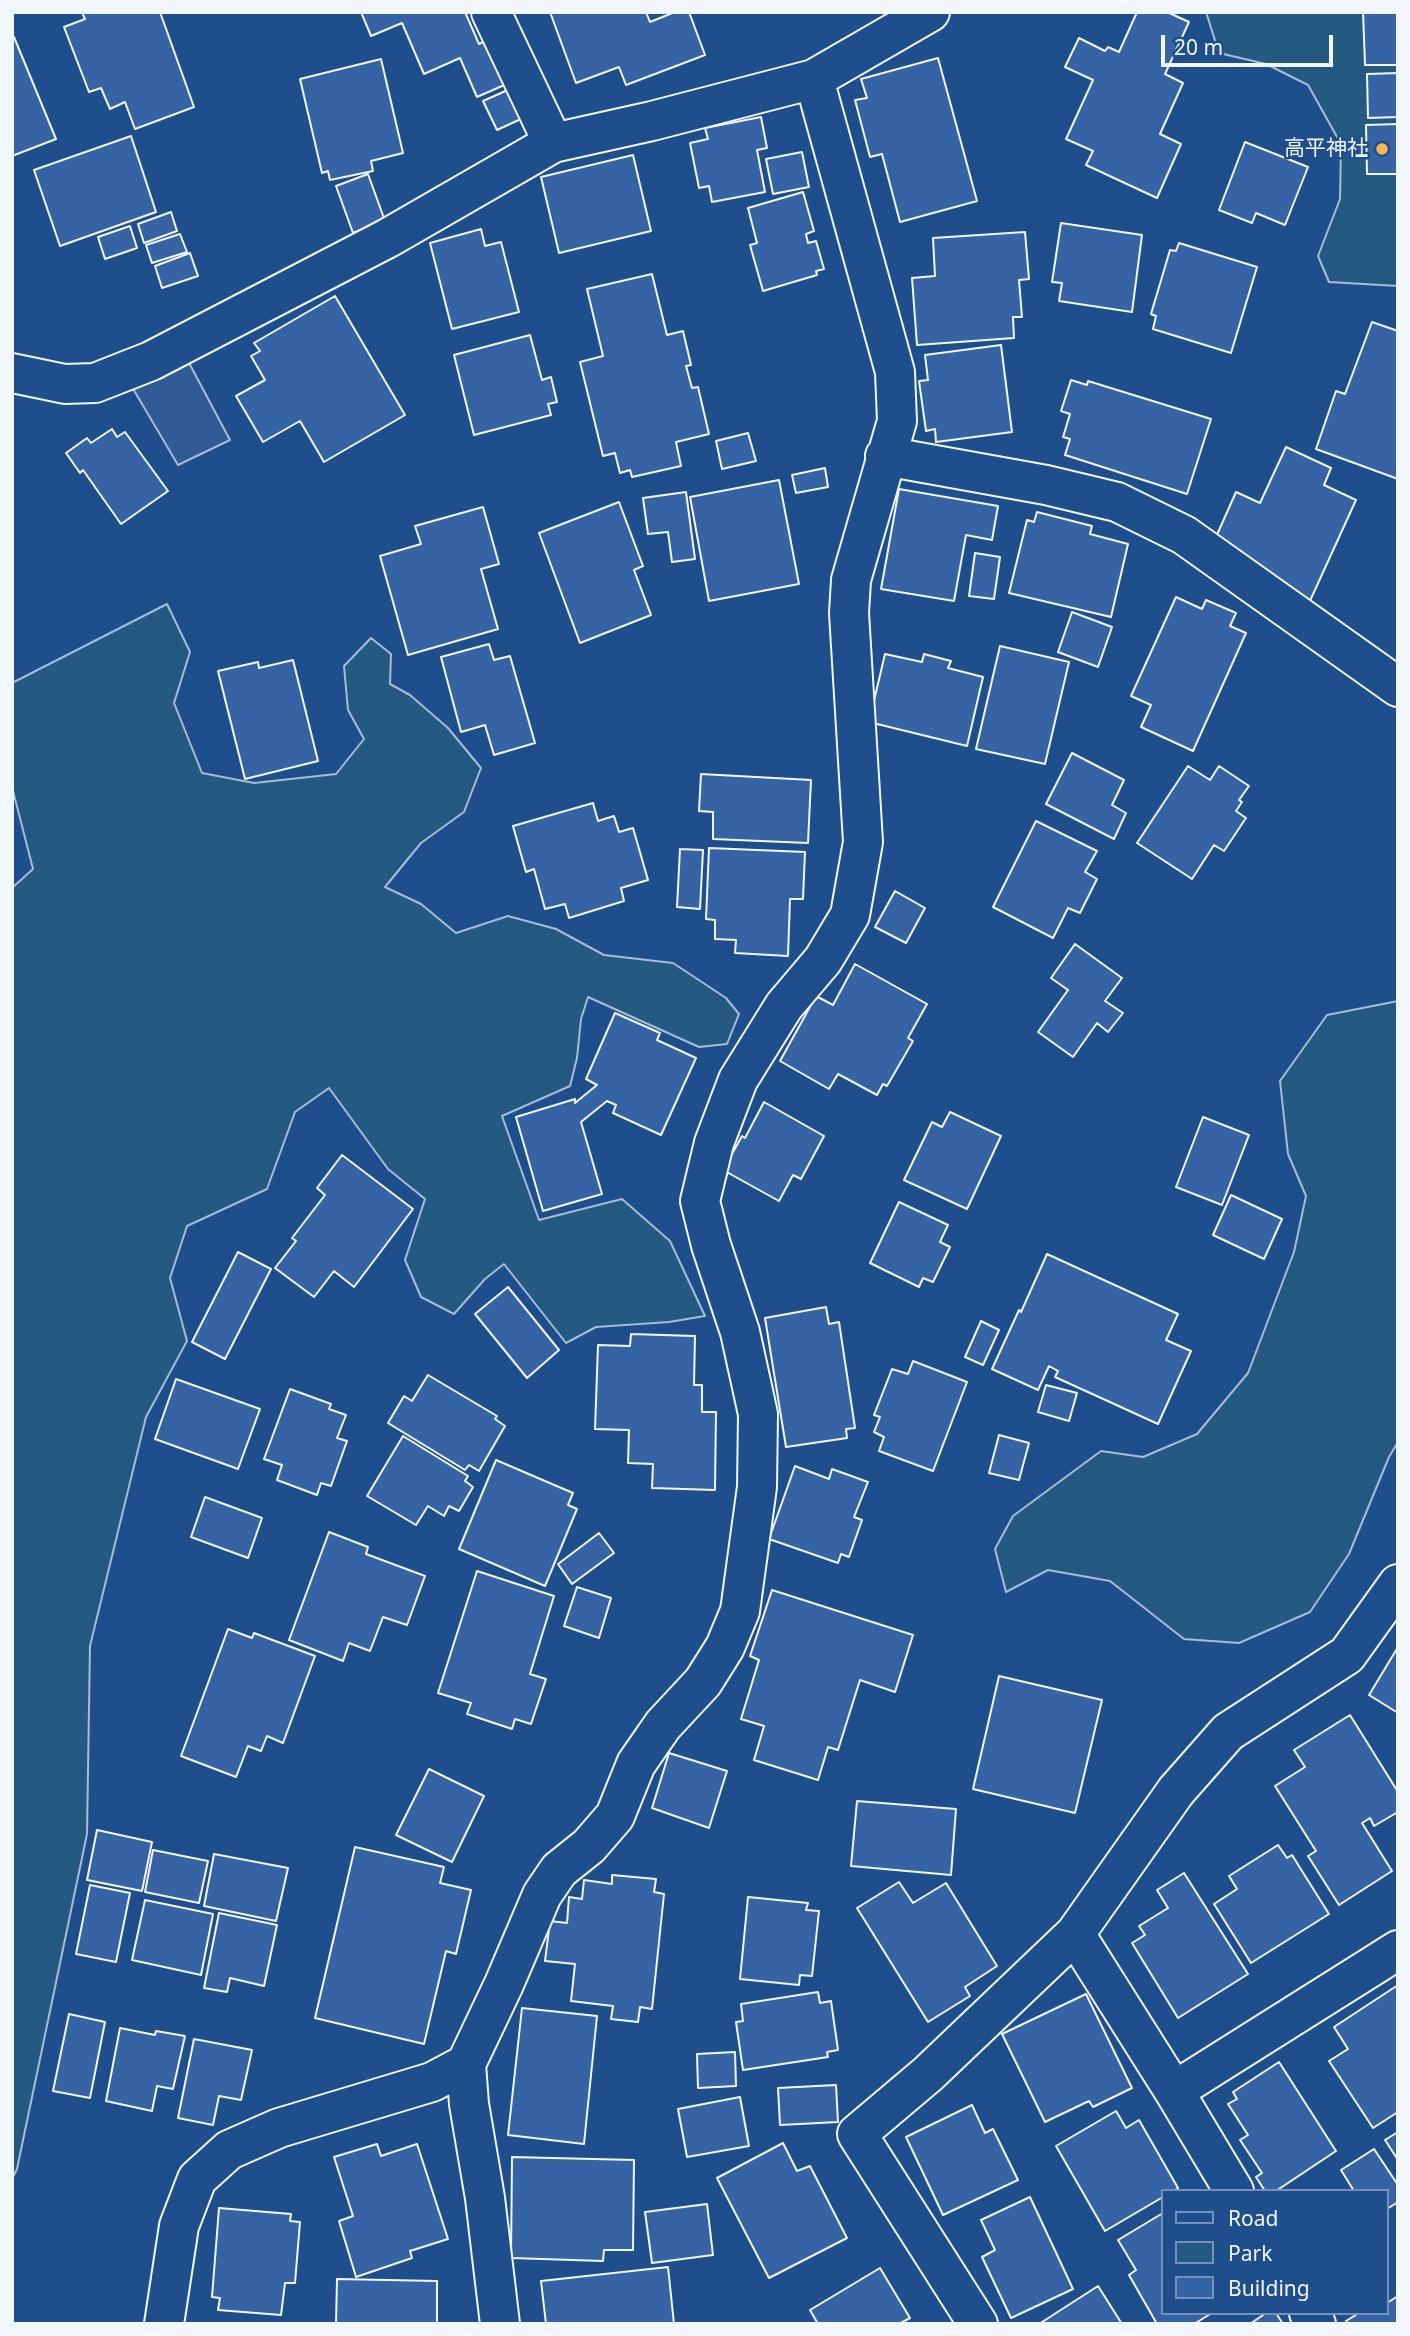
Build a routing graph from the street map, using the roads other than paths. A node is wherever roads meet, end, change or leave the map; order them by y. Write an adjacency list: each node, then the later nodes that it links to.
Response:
1 (491, 12): 4 (street)
2 (912, 17): 3 (street)
3 (814, 79): 4 (street); 6 (street)
4 (553, 143): 5 (street)
5 (12, 373)
6 (885, 456): 7 (street); 11 (street)
7 (1398, 687)
8 (1398, 1584): 9 (street)
9 (1075, 1934): 12 (street); 16 (street)
10 (1398, 1950): 12 (street)
11 (466, 2064): 14 (street); 15 (street)
12 (1174, 2091): 13 (street)
13 (1233, 2189)
14 (164, 2324)
15 (500, 2324)
16 (978, 2324)

